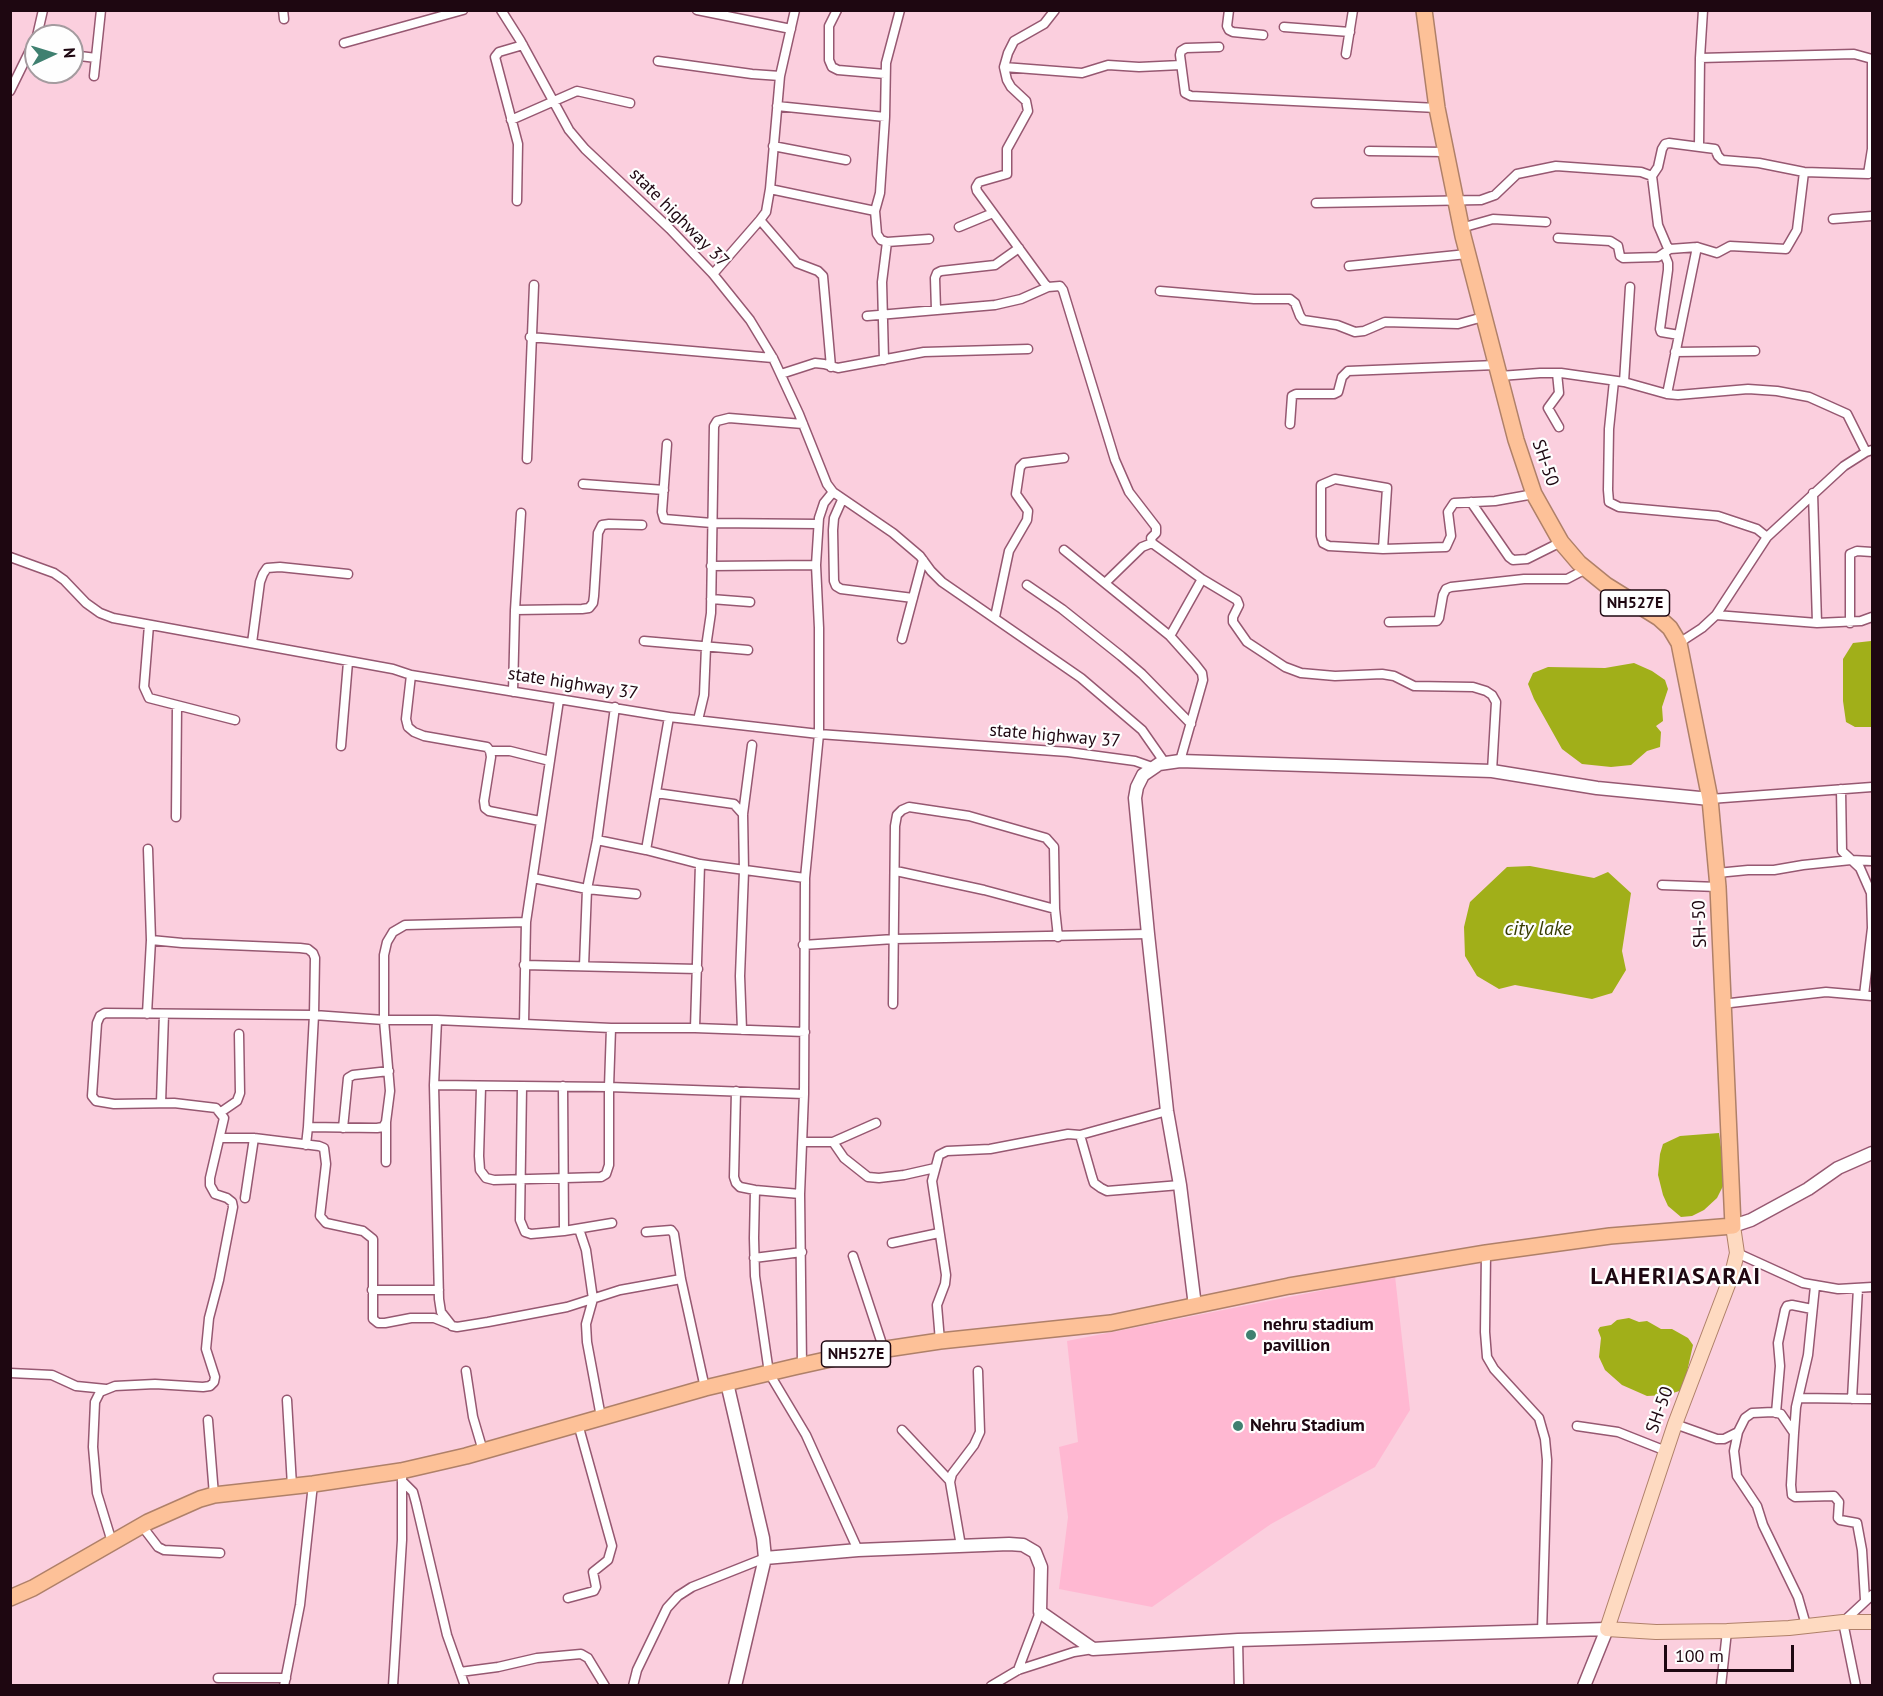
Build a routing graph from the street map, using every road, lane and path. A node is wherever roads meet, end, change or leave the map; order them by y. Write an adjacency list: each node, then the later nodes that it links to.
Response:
1 (101, 10): 22 (street)
2 (464, 10): 17 (street)
3 (501, 10): 18 (street, state highway 37)
4 (697, 10): 14 (street)
5 (795, 10): 14 (street)
6 (837, 10): 28 (street)
7 (900, 10): 28 (street)
8 (1055, 10): 27 (street)
9 (1229, 10): 16 (street)
10 (1353, 10): 15 (street)
11 (1424, 10): 35 (highway, SH-50 / NH527E)
12 (1703, 10): 23 (street)
13 (1284, 27): 15 (street)
14 (791, 29): 30 (street)
15 (1350, 32): 20 (street)
16 (1263, 35)
17 (344, 43)
18 (523, 45): 32 (street, state highway 37); 37 (street)
19 (1220, 47): 26 (street)
20 (1346, 54)
21 (84, 56): 22 (street)
22 (96, 58): 29 (street)
23 (1700, 58): 38 (street); 44 (street)
24 (658, 61): 30 (street)
25 (24, 64): 31 (street)
26 (1181, 66): 27 (street); 35 (street)
27 (1004, 67): 51 (street)
28 (885, 74): 36 (street)
29 (94, 76)
30 (780, 76): 34 (street)
31 (10, 91)
32 (552, 100): 33 (street); 37 (street); 66 (street, state highway 37)
33 (630, 103)
34 (777, 106): 36 (street); 39 (street)
35 (1437, 108): 41 (highway, SH-50 / NH527E)
36 (885, 117): 50 (street)
37 (511, 120): 47 (street)
38 (1699, 145): 43 (street); 45 (street)
39 (773, 146): 42 (street); 46 (street)
40 (1369, 151): 41 (street)
41 (1446, 152): 48 (highway, SH-50 / NH527E)
42 (846, 160)
43 (1804, 172): 44 (street); 61 (street)
44 (1870, 174)
45 (1652, 176): 48 (street); 63 (street)
46 (770, 189): 50 (street); 54 (street)
47 (517, 201)
48 (1456, 201): 49 (street); 57 (highway, SH-50 / NH527E)
49 (1316, 203)
50 (875, 211): 60 (street)
51 (993, 213): 56 (street); 62 (street)
52 (1872, 216): 53 (street)
53 (1833, 219)
54 (760, 220): 66 (street); 82 (street)
55 (1546, 222): 57 (street)
56 (959, 227)
57 (1461, 228): 64 (highway, SH-50 / NH527E)
58 (1557, 238): 63 (street)
59 (929, 239): 60 (street)
60 (887, 242): 72 (street)
61 (1697, 247): 63 (street); 75 (street)
62 (1019, 248): 68 (street); 71 (street)
63 (1667, 251): 75 (street)
64 (1467, 254): 65 (street); 74 (highway, SH-50 / NH527E)
65 (1350, 266)
66 (713, 274): 80 (street, state highway 37)
67 (534, 285): 76 (street)
68 (1048, 287): 71 (street); 109 (street)
69 (1630, 287): 87 (street)
70 (1160, 291): 74 (street)
71 (936, 310): 72 (street)
72 (882, 314): 73 (street); 81 (street)
73 (867, 316)
74 (1483, 317): 83 (highway, SH-50 / NH527E)
75 (1679, 335): 79 (street)
76 (530, 338): 80 (street); 95 (street)
77 (1028, 349): 81 (street)
78 (1755, 351): 79 (street)
79 (1675, 352): 88 (street)
80 (773, 358): 85 (street, state highway 37)
81 (884, 360): 82 (street)
82 (831, 367): 85 (street)
83 (1498, 370): 84 (street); 90 (street); 100 (highway, SH-50 / NH527E)
84 (1557, 373): 86 (street); 91 (street)
85 (781, 374): 89 (street, state highway 37)
86 (1614, 381): 87 (street); 107 (street)
87 (1624, 382): 88 (street)
88 (1667, 394): 93 (street)
89 (803, 424): 98 (street, state highway 37); 104 (street)
90 (1290, 424)
91 (1559, 427)
92 (667, 444): 97 (street)
93 (1869, 451): 99 (street)
94 (1064, 458): 127 (street)
95 (527, 459)
96 (583, 484): 97 (street)
97 (664, 490): 104 (street)
98 (833, 492): 101 (street, state highway 37); 105 (street)
99 (1813, 493): 107 (street); 131 (street)
100 (1534, 494): 102 (street); 108 (highway, SH-50 / NH527E)
101 (842, 500): 114 (street, state highway 37); 122 (street)
102 (1471, 502): 108 (street); 110 (street)
103 (522, 513): 125 (street)
104 (712, 524): 105 (street); 116 (street)
105 (818, 524): 115 (street)
106 (642, 525): 125 (street)
107 (1767, 537): 126 (street)
108 (1561, 542): 117 (highway, SH-50 / NH527E)
109 (1152, 543): 119 (street); 120 (street)
110 (1383, 549): 110 (street)
111 (1064, 550): 120 (street)
112 (1872, 552): 130 (street)
113 (10, 557): 132 (street, state highway 37)
114 (923, 560): 122 (street); 127 (street, state highway 37)
115 (816, 565): 116 (street); 150 (street)
116 (711, 566): 123 (street)
117 (1586, 569): 129 (street); 137 (highway, SH-50 / NH527E)
118 (348, 574): 136 (street)
119 (1202, 579): 133 (street); 158 (street)
120 (1106, 583): 133 (street)
121 (1028, 585): 149 (street)
122 (913, 598): 134 (street)
123 (711, 599): 124 (street); 138 (street)
124 (750, 602)
125 (515, 610): 142 (street)
126 (1716, 615): 131 (street); 137 (street)
127 (995, 617): 156 (street, state highway 37)
128 (1872, 617): 130 (street)
129 (1389, 622)
130 (1850, 622): 131 (street)
131 (1817, 623)
132 (149, 625): 136 (street, state highway 37); 144 (street)
133 (1170, 636): 149 (street)
134 (902, 639)
135 (644, 640): 138 (street)
136 (252, 643): 140 (street, state highway 37)
137 (1679, 643): 162 (highway, SH-50 / NH527E)
138 (706, 647): 139 (street); 148 (street)
139 (748, 650)
140 (348, 662): 141 (street, state highway 37); 152 (street)
141 (411, 675): 142 (street, state highway 37); 153 (street)
142 (513, 692): 143 (street, state highway 37)
143 (558, 699): 145 (street, state highway 37); 155 (street)
144 (177, 706): 147 (street); 164 (street)
145 (615, 707): 146 (street, state highway 37); 166 (street)
146 (669, 717): 148 (street, state highway 37); 161 (street)
147 (235, 720)
148 (698, 720): 150 (street, state highway 37)
149 (1191, 724): 154 (street)
150 (819, 734): 157 (street, state highway 37); 175 (street)
151 (752, 745): 163 (street)
152 (341, 746)
153 (490, 751): 155 (street); 165 (street)
154 (1180, 760): 156 (street); 158 (street)
155 (550, 761): 165 (street)
156 (1166, 763): 157 (street)
157 (1152, 767): 182 (street)
158 (1492, 771): 162 (street)
159 (1872, 787): 160 (street)
160 (1841, 789): 162 (street); 169 (street)
161 (656, 793): 163 (street); 168 (street)
162 (1710, 798): 176 (highway, SH-50 / NH527E)
163 (743, 814): 172 (street)
164 (176, 817)
165 (540, 821): 174 (street)
166 (597, 840): 168 (street); 178 (street)
167 (148, 849): 185 (street)
168 (646, 850): 171 (street)
169 (1851, 860): 170 (street); 176 (street); 190 (street)
170 (1872, 861)
171 (700, 864): 172 (street); 189 (street)
172 (744, 871): 175 (street); 201 (street)
173 (896, 871): 180 (street); 180 (street); 184 (street)
174 (533, 878): 178 (street); 181 (street)
175 (805, 878): 186 (street)
176 (1718, 880): 177 (street); 192 (highway, SH-50 / NH527E)
177 (1662, 885)
178 (586, 889): 179 (street); 188 (street)
179 (636, 894)
180 (1055, 909): 183 (street)
181 (526, 922): 187 (street); 196 (street)
182 (1148, 934): 183 (street); 213 (street)
183 (1058, 937): 184 (street)
184 (894, 939): 186 (street); 191 (street)
185 (151, 940): 193 (street); 195 (street)
186 (803, 945): 202 (street)
187 (524, 965): 188 (street); 198 (street)
188 (584, 966): 189 (street)
189 (698, 969): 200 (street)
190 (1868, 995): 192 (street)
191 (893, 1004)
192 (1722, 1004): 235 (highway, SH-50 / NH527E)
193 (147, 1014): 194 (street); 212 (street)
194 (164, 1014): 195 (street); 212 (street)
195 (314, 1015): 196 (street); 217 (street)
196 (384, 1020): 197 (street); 204 (street)
197 (437, 1020): 198 (street); 205 (street)
198 (524, 1024): 199 (street)
199 (611, 1028): 200 (street); 207 (street)
200 (696, 1028): 201 (street)
201 (742, 1030): 202 (street)
202 (805, 1032): 211 (street)
203 (239, 1034): 214 (street)
204 (389, 1071): 215 (street); 218 (street)
205 (434, 1085): 208 (street); 251 (street)
206 (563, 1086): 207 (street); 209 (street); 229 (street)
207 (609, 1086): 210 (street); 229 (street)
208 (481, 1087): 209 (street); 228 (street)
209 (522, 1087): 228 (street)
210 (736, 1091): 211 (street); 231 (street)
211 (804, 1094): 222 (street)
212 (161, 1103): 214 (street)
213 (1167, 1111): 219 (street); 230 (street)
214 (221, 1112): 220 (street)
215 (386, 1122): 218 (street); 226 (street)
216 (876, 1123): 223 (street)
217 (309, 1127): 218 (street); 224 (street)
218 (343, 1128)
219 (1080, 1135): 227 (street); 230 (street)
220 (220, 1138): 221 (street); 264 (street)
221 (254, 1138): 224 (street); 233 (street)
222 (802, 1142): 223 (street); 232 (street)
223 (833, 1142): 227 (street)
224 (306, 1145): 250 (street)
225 (1872, 1153): 235 (street)
226 (386, 1162)
227 (935, 1168): 239 (street)
228 (520, 1178): 229 (street); 237 (street)
229 (563, 1179): 237 (street)
230 (1180, 1185): 253 (street)
231 (755, 1190): 232 (street); 245 (street)
232 (800, 1194): 241 (street)
233 (245, 1198)
234 (612, 1223): 236 (street)
235 (1733, 1226): 242 (highway, NH527E); 243 (main road, SH-50)
236 (579, 1229): 237 (street); 252 (street)
237 (564, 1231)
238 (646, 1232): 246 (street)
239 (939, 1233): 240 (street); 256 (street)
240 (892, 1243)
241 (802, 1252): 245 (street); 258 (street)
242 (1486, 1253): 253 (highway, NH527E); 301 (street)
243 (1737, 1253): 247 (street); 274 (main road, SH-50)
244 (853, 1256): 257 (street)
245 (754, 1258): 262 (street)
246 (681, 1279): 252 (street); 265 (street)
247 (1815, 1286): 249 (street); 254 (street)
248 (1872, 1287): 249 (street)
249 (1858, 1288): 267 (street)
250 (372, 1290): 251 (street); 255 (street)
251 (439, 1290): 255 (street)
252 (593, 1299): 255 (street); 271 (street)
253 (1196, 1306): 256 (highway, NH527E)
254 (1812, 1309): 266 (street); 270 (street)
255 (452, 1326)
256 (940, 1341): 257 (highway, NH527E)
257 (885, 1350): 258 (highway, NH527E)
258 (802, 1365): 262 (highway, NH527E)
259 (466, 1371): 280 (street)
260 (978, 1371): 282 (street)
261 (10, 1373): 264 (street)
262 (769, 1373): 263 (highway, NH527E); 289 (street)
263 (727, 1383): 265 (highway, NH527E); 291 (street)
264 (106, 1389): 287 (street)
265 (705, 1389): 271 (highway, NH527E)
266 (1799, 1398): 267 (street); 278 (street)
267 (1852, 1399): 269 (street)
268 (286, 1400): 284 (street)
269 (1872, 1400)
270 (1776, 1413): 277 (street); 278 (street)
271 (601, 1417): 273 (highway, NH527E)
272 (208, 1420): 285 (street)
273 (578, 1424): 280 (highway, NH527E); 294 (street)
274 (1675, 1424): 277 (street); 279 (main road, SH-50)
275 (1577, 1426): 279 (street)
276 (902, 1430): 282 (street)
277 (1738, 1432): 298 (street)
278 (1794, 1433): 292 (street)
279 (1666, 1450): 299 (main road, SH-50)
280 (483, 1451): 281 (highway, NH527E)
281 (401, 1476): 283 (highway, NH527E); 305 (street); 308 (street)
282 (950, 1481): 288 (street)
283 (313, 1484): 284 (highway, NH527E); 307 (street)
284 (292, 1486): 285 (highway, NH527E)
285 (214, 1496): 286 (highway, NH527E)
286 (142, 1526): 287 (highway, NH527E); 290 (street)
287 (112, 1542): 293 (highway, NH527E)
288 (961, 1546): 289 (street); 295 (street)
289 (858, 1550): 291 (street)
290 (220, 1553)
291 (765, 1557): 311 (street); 312 (street)
292 (1869, 1597): 296 (street)
293 (10, 1598)
294 (568, 1598)
295 (1040, 1612): 303 (street); 304 (street)
296 (1843, 1622): 297 (main road); 298 (main road); 317 (street)
297 (1872, 1622)
298 (1806, 1625): 300 (main road)
299 (1607, 1629): 300 (main road); 301 (street); 315 (street)
300 (1727, 1631): 316 (street)
301 (1542, 1632): 302 (street)
302 (1238, 1640): 303 (street); 314 (street)
303 (1093, 1649): 304 (street)
304 (1018, 1670): 313 (street)
305 (460, 1672): 309 (street); 310 (street)
306 (218, 1678): 307 (street)
307 (285, 1682)
308 (393, 1686)
309 (465, 1686)
310 (605, 1686)
311 (633, 1686)
312 (735, 1686)
313 (991, 1686)
314 (1239, 1686)
315 (1584, 1686)
316 (1721, 1686)
317 (1856, 1686)

